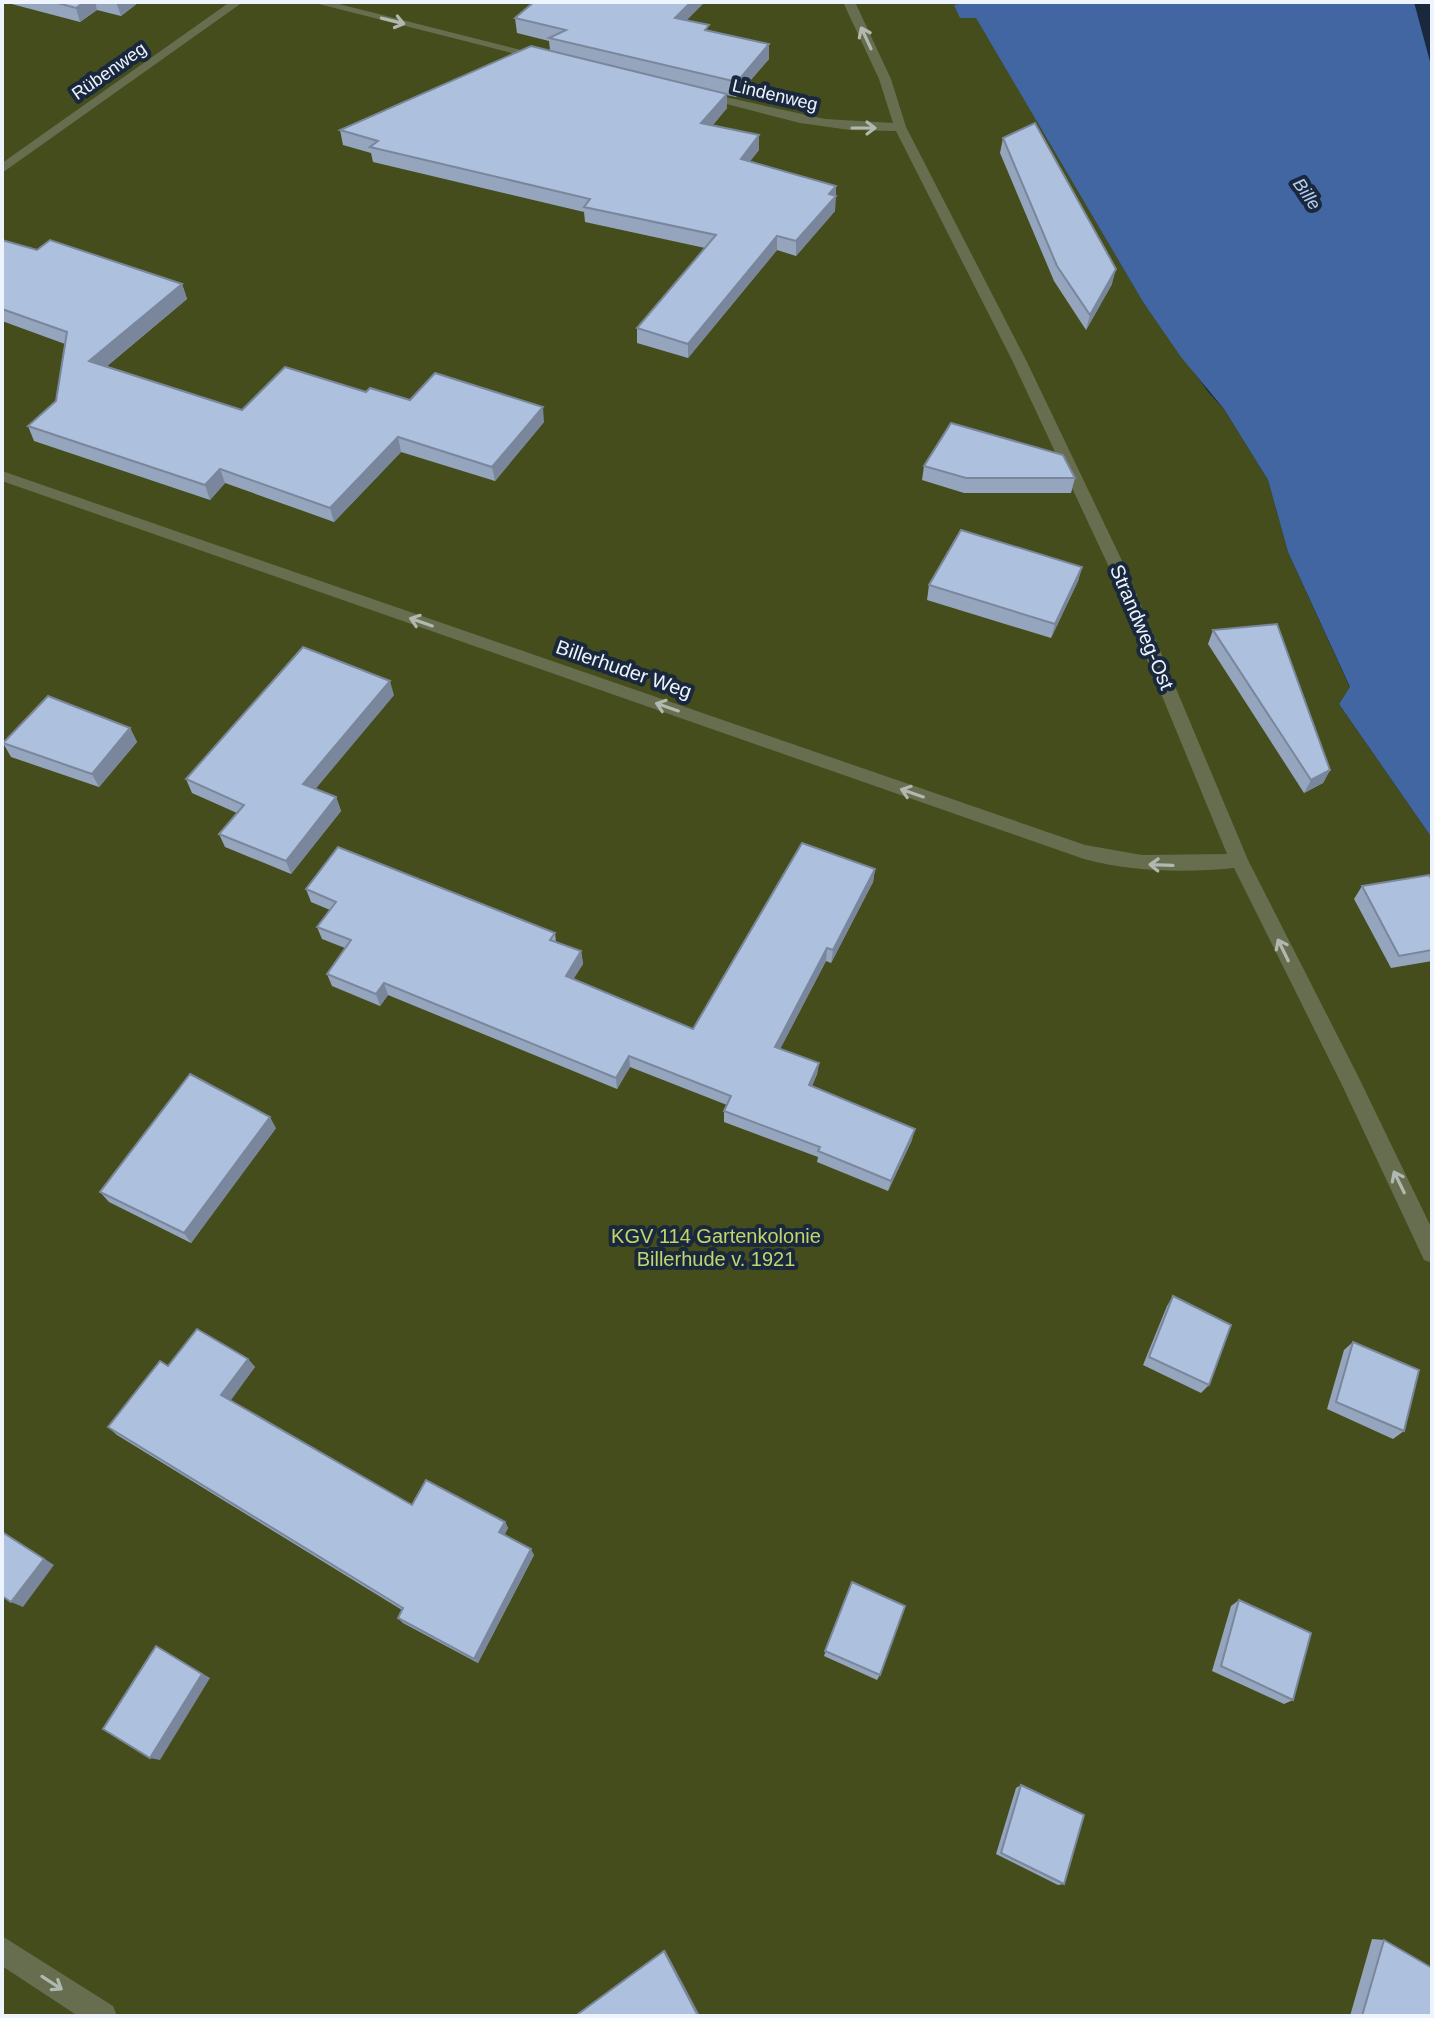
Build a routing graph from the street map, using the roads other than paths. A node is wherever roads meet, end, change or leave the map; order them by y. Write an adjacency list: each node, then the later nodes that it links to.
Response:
1 (237, 2): 7 (lane, Rübenweg)
2 (317, 2): 4 (lane, one-way to 4)
3 (849, 2): 6 (lane, Strandweg-Ost, one-way to 3)
4 (563, 62)
5 (686, 92): 6 (lane, Lindenweg, one-way to 6)
6 (900, 127): 9 (lane, Strandweg-Ost)
7 (2, 169)
8 (2, 476): 9 (lane, Billerhuder Weg, one-way to 8)
9 (1239, 860): 10 (lane, Strandweg-Ost, one-way to 9)
10 (1432, 1253)
11 (2, 1950): 12 (lane, one-way to 12)
12 (103, 2016)

